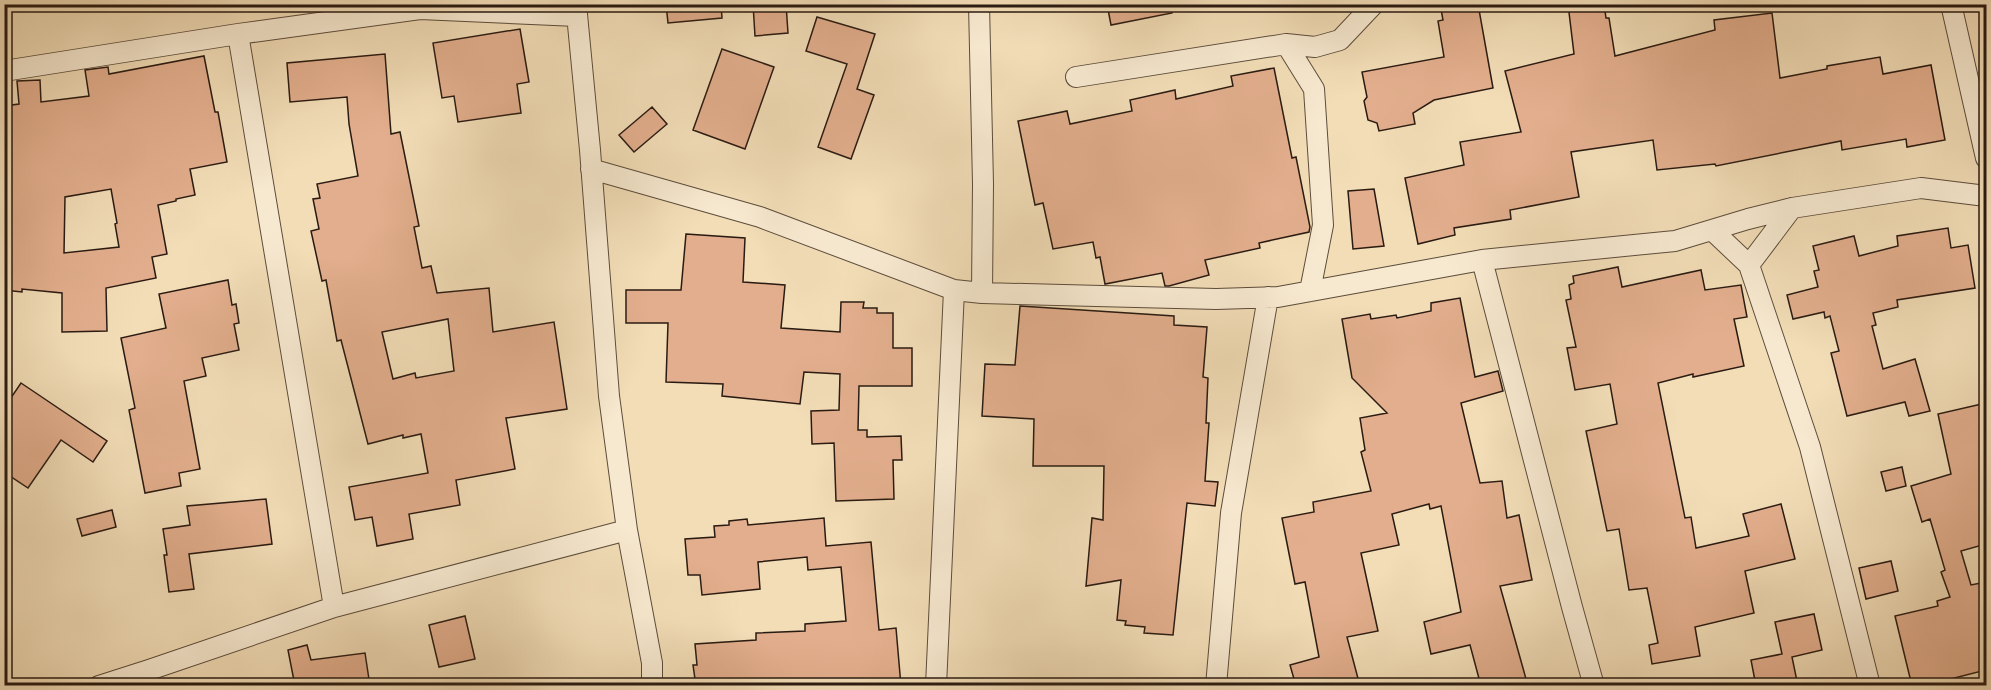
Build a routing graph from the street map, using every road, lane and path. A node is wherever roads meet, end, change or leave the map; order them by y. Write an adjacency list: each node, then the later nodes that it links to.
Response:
1 (979, 4): 18 (street)
2 (1374, 4): 6 (street)
3 (1951, 4): 9 (street)
4 (577, 10): 5 (street); 10 (street)
5 (238, 34): 7 (street); 21 (street)
6 (1286, 44): 8 (street); 17 (street)
7 (4, 71)
8 (1076, 77)
9 (1986, 158)
10 (591, 169): 16 (street); 20 (street)
11 (1986, 196): 12 (street)
12 (1792, 208): 13 (street); 15 (street)
13 (1712, 230): 14 (street); 15 (street)
14 (1482, 260): 17 (street); 26 (street)
15 (1749, 265): 27 (street)
16 (954, 290): 18 (street); 24 (street)
17 (1310, 291): 19 (street)
18 (982, 293): 19 (street)
19 (1268, 297): 25 (street)
20 (627, 530): 21 (street); 23 (street)
21 (334, 607): 22 (street)
22 (99, 686)
23 (652, 686)
24 (936, 686)
25 (1216, 686)
26 (1594, 686)
27 (1870, 686)

